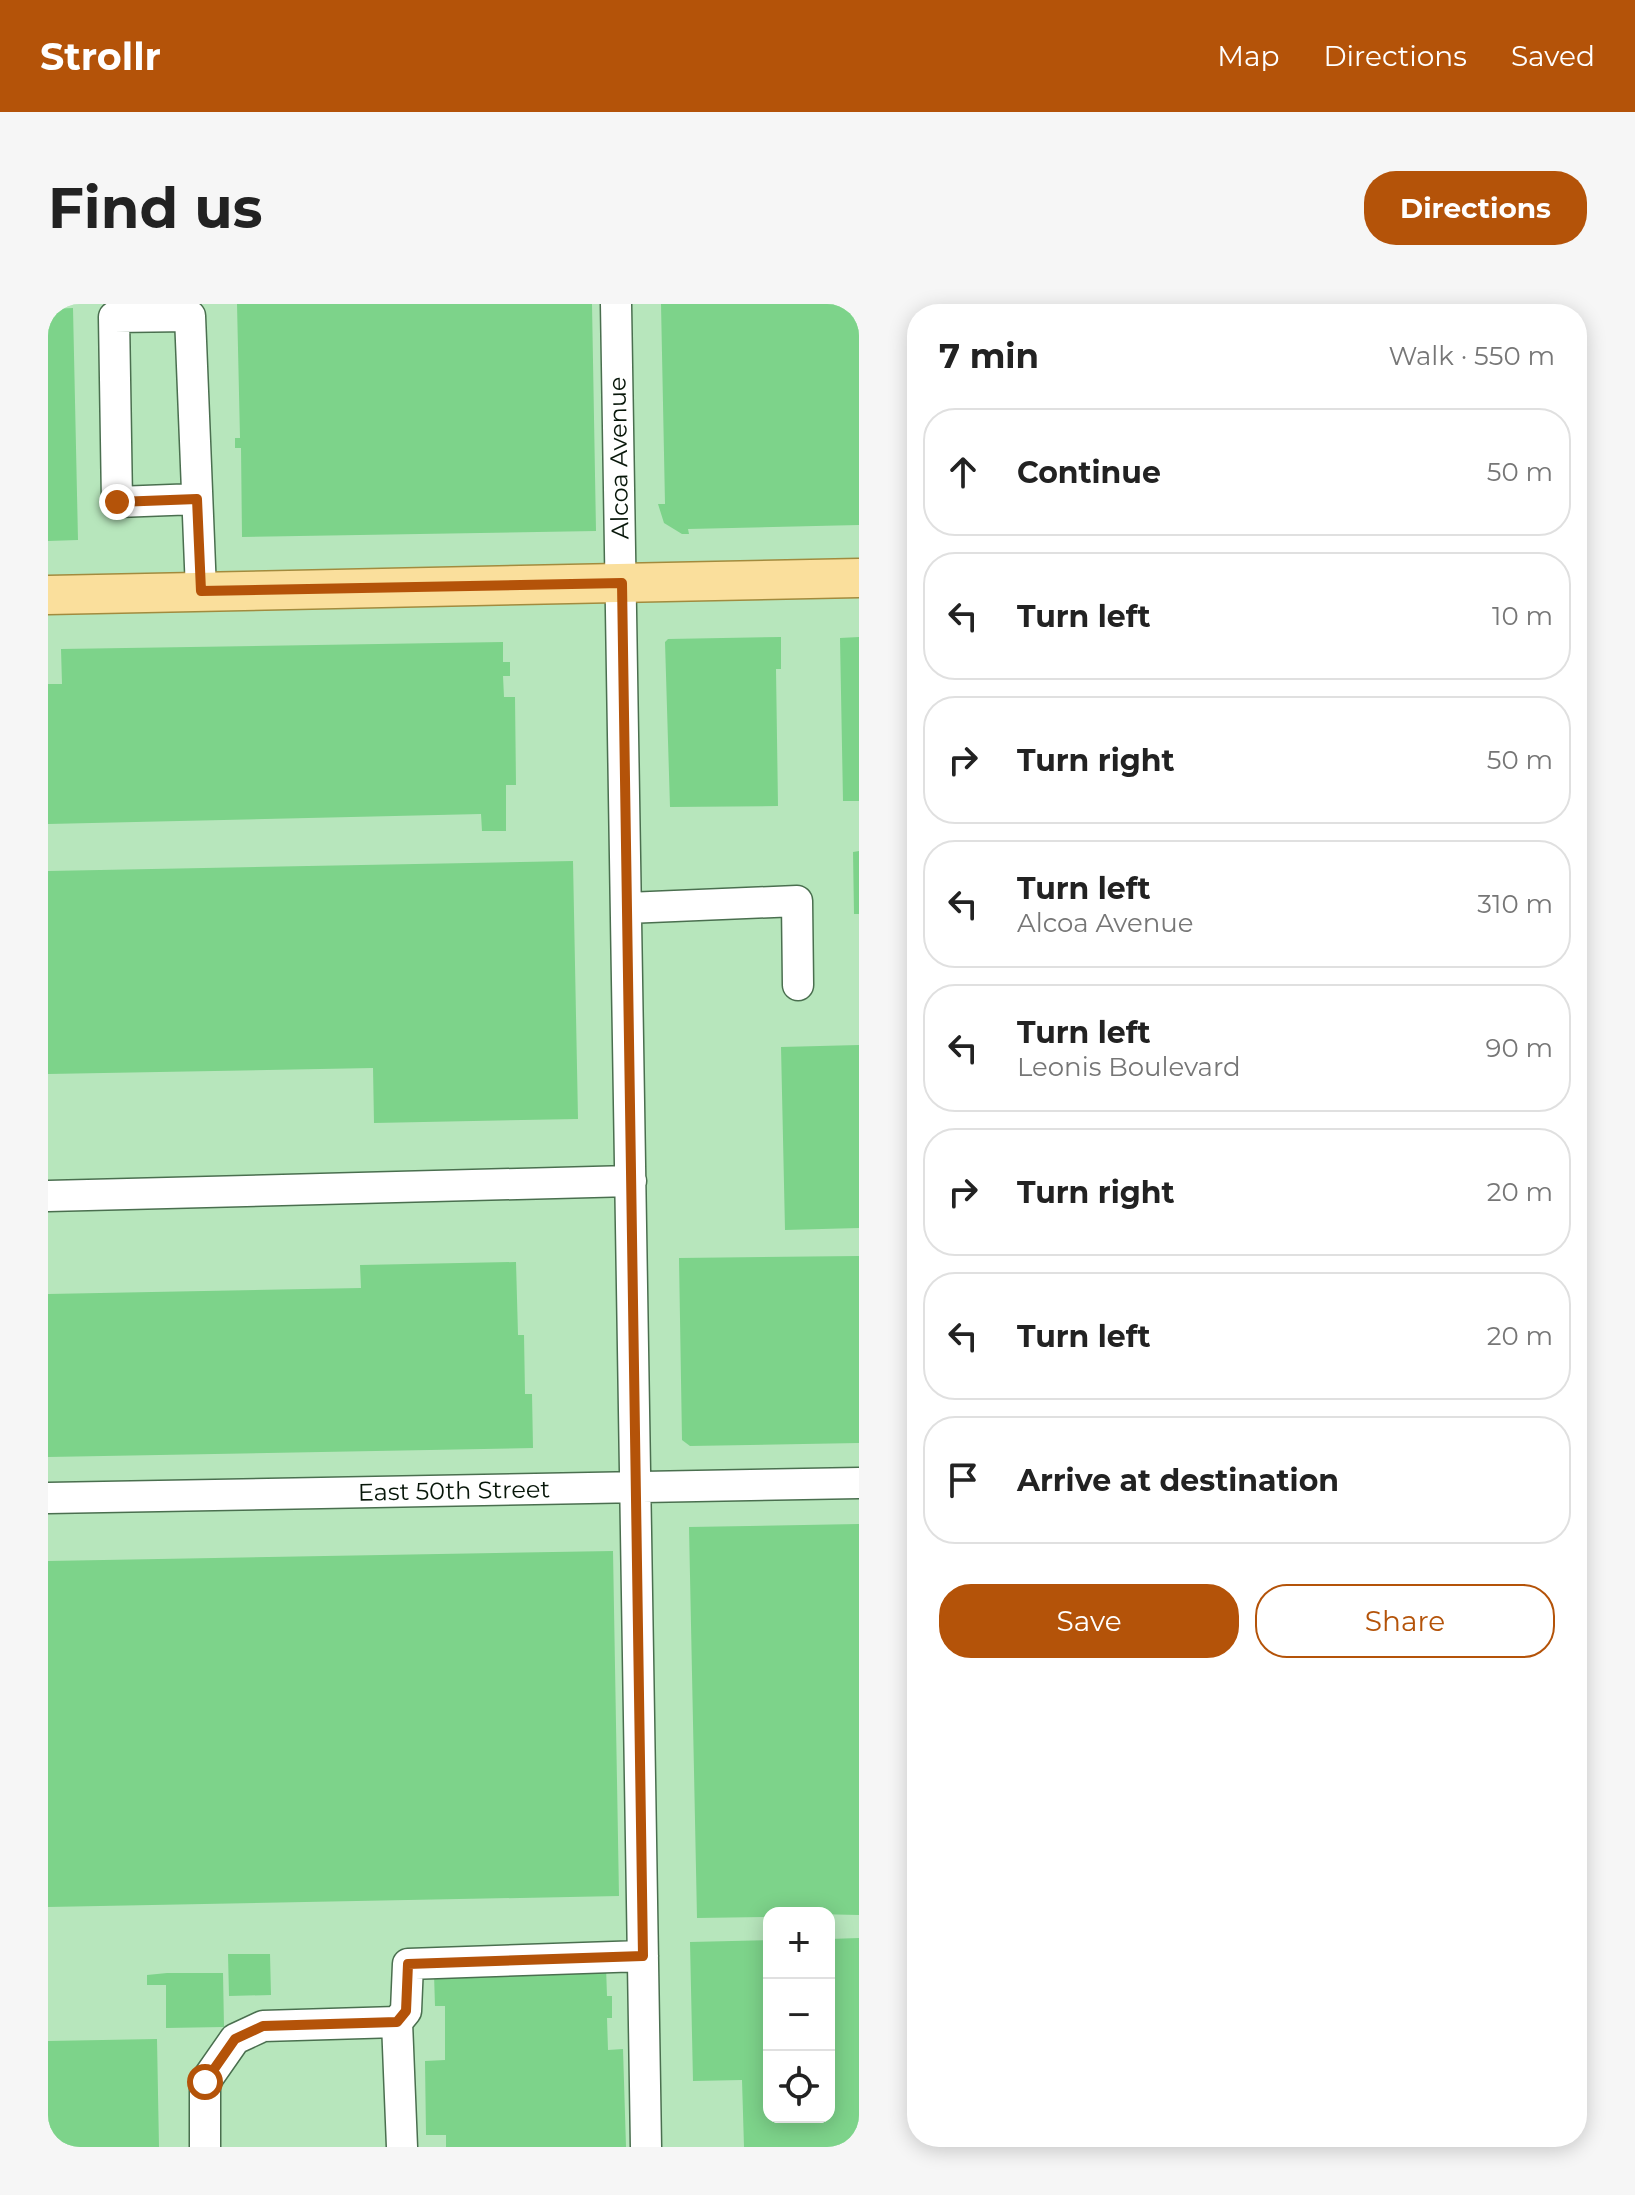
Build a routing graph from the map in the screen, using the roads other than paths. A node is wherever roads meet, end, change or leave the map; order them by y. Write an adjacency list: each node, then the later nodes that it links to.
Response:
1 (616, 304): 4 (street, Alcoa Avenue)
2 (197, 499): 2 (street); 5 (street)
3 (859, 578): 4 (main road)
4 (622, 583): 5 (main road); 7 (street, Alcoa Avenue)
5 (201, 591): 6 (main road)
6 (48, 595)
7 (627, 908): 8 (street); 9 (street, Alcoa Avenue)
8 (798, 985)
9 (631, 1181): 10 (street); 12 (street, Alcoa Avenue)
10 (48, 1196)
11 (859, 1483): 12 (street, East 50th Street)
12 (636, 1488): 13 (street, East 50th Street); 14 (street, Alcoa Avenue)
13 (48, 1498)
14 (643, 1956): 15 (street); 18 (street, Alcoa Avenue)
15 (397, 2022): 16 (street); 17 (street)
16 (205, 2147)
17 (402, 2147)
18 (646, 2147)

